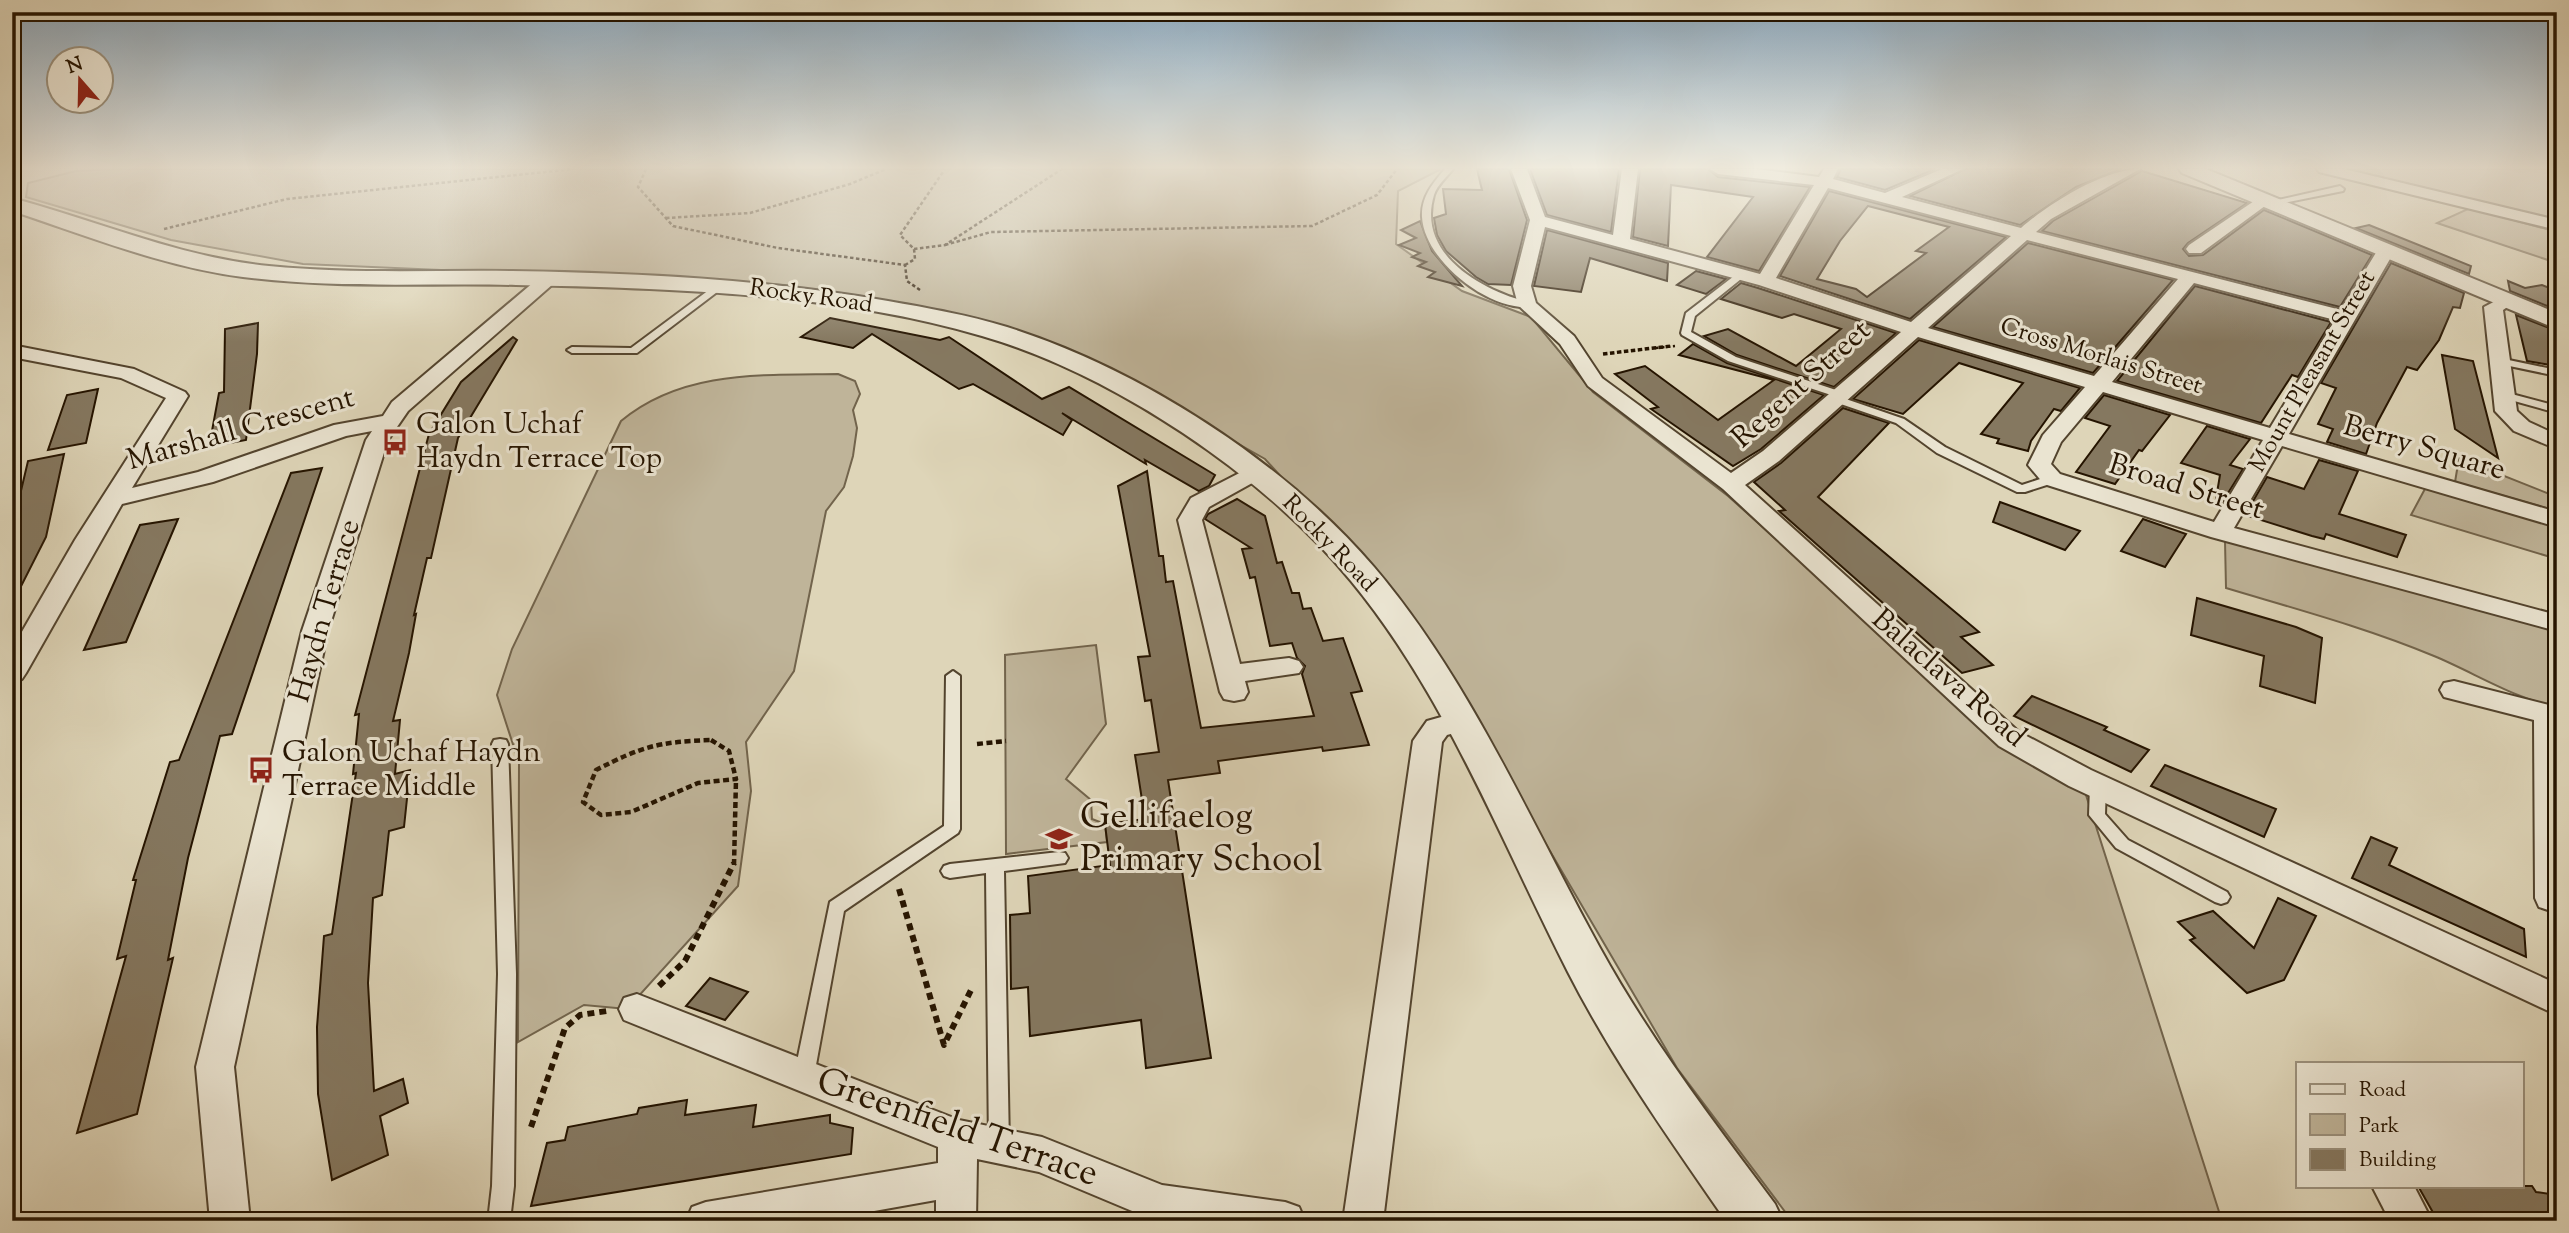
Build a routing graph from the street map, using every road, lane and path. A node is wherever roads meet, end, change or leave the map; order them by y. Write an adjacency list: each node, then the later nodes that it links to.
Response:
1 (84, 227): 17 (street, Rocky Road)
2 (180, 227): 17 (path)
3 (676, 227): 23 (path)
4 (906, 227): 20 (path)
5 (973, 227): 19 (path)
6 (1275, 227): 19 (path)
7 (1431, 227): 30 (lane)
8 (1536, 227): 30 (street)
9 (1562, 227): 18 (street, Cross Morlais Street)
10 (1623, 227): 18 (street)
11 (1797, 227): 27 (street)
12 (2003, 227): 16 (street)
13 (2031, 227): 16 (street, Regent Street)
14 (2228, 227): 21 (street)
15 (2326, 227): 22 (street)
16 (2024, 232): 25 (street); 34 (street, Regent Street)
17 (127, 240): 26 (street, Rocky Road)
18 (1621, 243): 24 (street, Cross Morlais Street)
19 (945, 245): 20 (path)
20 (914, 249): 23 (path)
21 (2195, 249)
22 (2389, 253): 29 (street); 32 (street, Mount Pleasant Street)
23 (905, 265): 31 (path)
24 (1741, 275): 27 (street, Cross Morlais Street); 35 (lane)
25 (2190, 275): 32 (street); 41 (street)
26 (547, 280): 28 (street, Rocky Road); 45 (street, Haydn Terrace)
27 (1765, 281): 34 (street, Cross Morlais Street)
28 (720, 286): 31 (street, Rocky Road); 36 (lane)
29 (2507, 301): 33 (street); 38 (street, Berry Square)
30 (1527, 305): 40 (street, Balaclava Road)
31 (905, 312): 48 (street, Rocky Road)
32 (2345, 317): 46 (street, Mount Pleasant Street)
33 (2557, 322)
34 (1912, 329): 41 (street, Cross Morlais Street); 43 (street, Regent Street)
35 (1703, 343): 40 (path); 43 (lane)
36 (572, 349)
37 (12, 351): 51 (street, Marshall Crescent)
38 (2499, 361): 39 (lane); 42 (street, Berry Square)
39 (2557, 373)
40 (1595, 382): 50 (street, Balaclava Road)
41 (2098, 383): 46 (street, Cross Morlais Street); 49 (street)
42 (2504, 396): 44 (lane); 47 (street, Berry Square)
43 (1839, 397): 49 (lane); 50 (street, Regent Street)
44 (2557, 410)
45 (387, 422): 51 (street, Marshall Crescent); 82 (street, Haydn Terrace)
46 (2274, 437): 52 (street, Berry Square); 53 (street, Mount Pleasant Street)
47 (2557, 442)
48 (1255, 472): 55 (street); 60 (street, Rocky Road)
49 (2052, 479): 53 (street, Broad Street)
50 (1731, 484): 65 (street, Balaclava Road)
51 (113, 499): 56 (street, Marshall Crescent)
52 (2557, 520)
53 (2220, 532): 54 (street, Broad Street)
54 (2557, 623)
55 (1289, 667)
56 (12, 673)
57 (953, 676): 75 (lane)
58 (2454, 690): 59 (street)
59 (2553, 716): 71 (street)
60 (1459, 722): 87 (street); 88 (street)
61 (1006, 741): 63 (path)
62 (500, 744): 78 (lane)
63 (977, 744)
64 (736, 779): 64 (path); 74 (path)
65 (2098, 786): 70 (lane); 73 (street, Balaclava Road)
66 (1059, 858): 67 (lane)
67 (995, 866): 68 (lane); 72 (lane)
68 (950, 871)
69 (895, 878): 72 (path)
70 (2221, 897)
71 (2550, 898)
72 (995, 940): 77 (lane)
73 (2557, 1000)
74 (637, 1009): 75 (street, Greenfield Terrace); 78 (path)
75 (804, 1076): 76 (street, Greenfield Terrace)
76 (958, 1137): 77 (street, Greenfield Terrace); 79 (street)
77 (999, 1146): 81 (street, Greenfield Terrace)
78 (503, 1154): 83 (lane)
79 (957, 1178): 84 (street); 85 (street)
80 (2393, 1188): 89 (street)
81 (1163, 1213): 86 (street, Greenfield Terrace)
82 (230, 1221)
83 (499, 1221)
84 (706, 1221)
85 (956, 1221)
86 (1285, 1221)
87 (1363, 1221)
88 (1757, 1221)
89 (2412, 1221)

